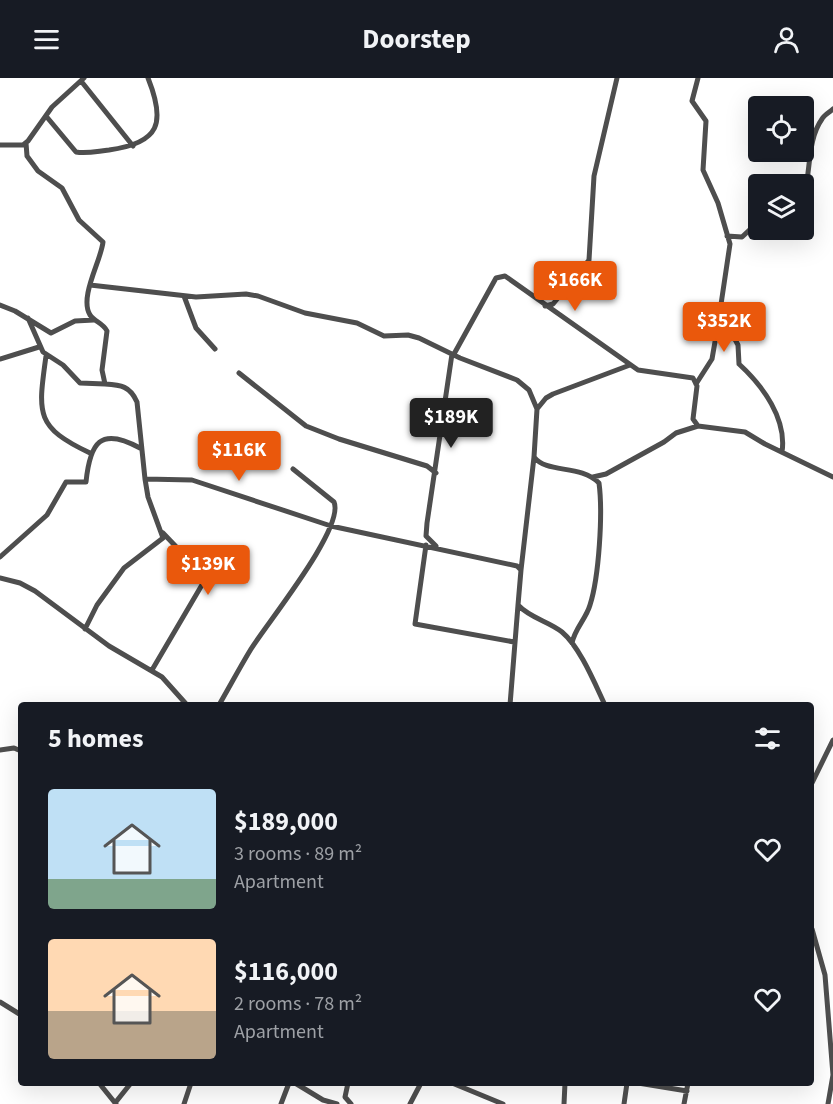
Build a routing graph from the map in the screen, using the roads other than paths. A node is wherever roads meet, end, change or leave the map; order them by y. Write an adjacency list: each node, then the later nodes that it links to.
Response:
1 (148, 78): 9 (street)
2 (617, 78): 16 (street)
3 (698, 78): 12 (street)
4 (83, 80): 6 (street); 9 (street)
5 (833, 109): 10 (street)
6 (46, 116): 7 (street); 9 (street)
7 (26, 143): 8 (street); 13 (street)
8 (0, 145)
9 (133, 146)
10 (810, 174)
11 (748, 231): 12 (street)
12 (727, 236): 17 (street)
13 (90, 285): 14 (street); 19 (street)
14 (184, 296): 21 (street); 22 (street)
15 (0, 305): 18 (street)
16 (545, 306): 22 (street); 25 (street)
17 (720, 311): 28 (street); 34 (street)
18 (28, 318): 19 (street); 20 (street)
19 (95, 320): 27 (street)
20 (39, 347): 23 (street); 24 (street)
21 (215, 349)
22 (453, 354): 29 (street); 37 (street)
23 (46, 356): 27 (street); 35 (street)
24 (0, 359)
25 (630, 365): 28 (street); 30 (street)
26 (239, 374): 38 (street)
27 (105, 384): 33 (street)
28 (696, 384): 32 (street)
29 (532, 396): 30 (street); 31 (street)
30 (546, 398): 31 (street)
31 (537, 409): 36 (street)
32 (698, 426): 34 (street); 41 (street)
33 (140, 448): 35 (street); 44 (street)
34 (782, 452): 43 (street)
35 (90, 453): 51 (street)
36 (534, 457): 42 (street); 52 (street)
37 (437, 462): 38 (street); 40 (street)
38 (430, 467): 40 (street)
39 (293, 469): 46 (street)
40 (436, 473): 48 (street)
41 (606, 474): 42 (street); 45 (street)
42 (593, 477): 45 (street)
43 (833, 477)
44 (145, 479): 46 (street); 47 (street)
45 (599, 483): 57 (street)
46 (331, 526): 49 (street); 60 (street)
47 (163, 533): 55 (street); 58 (street)
48 (426, 536): 49 (street); 50 (street)
49 (423, 545): 50 (street); 56 (street)
50 (438, 547): 52 (street)
51 (0, 557)
52 (521, 570): 54 (street)
53 (0, 578): 55 (street)
54 (518, 605): 56 (street); 57 (street)
55 (85, 629): 58 (street)
56 (514, 642): 61 (street)
57 (572, 643): 62 (street)
58 (152, 670): 59 (street)
59 (180, 702)
60 (221, 702)
61 (510, 702)
62 (603, 702)
63 (833, 740): 66 (street)
64 (0, 750): 65 (street)
65 (18, 750)
66 (814, 779)
67 (814, 935): 70 (street)
68 (0, 1002): 69 (street)
69 (18, 1013)
70 (833, 1075): 95 (street)
71 (101, 1086): 84 (street)
72 (129, 1086): 84 (street)
73 (189, 1086): 85 (street)
74 (289, 1086): 86 (street)
75 (300, 1086): 87 (street)
76 (347, 1086): 89 (street)
77 (419, 1086): 90 (street)
78 (459, 1086): 91 (street)
79 (565, 1086): 92 (street)
80 (627, 1086): 93 (street)
81 (656, 1086): 83 (street)
82 (688, 1086): 83 (street)
83 (687, 1091): 94 (street)
84 (116, 1104)
85 (184, 1104)
86 (281, 1104)
87 (338, 1104)
88 (346, 1104): 89 (street)
89 (351, 1104)
90 (410, 1104)
91 (503, 1104)
92 (564, 1104)
93 (624, 1104)
94 (684, 1104)
95 (828, 1104)

